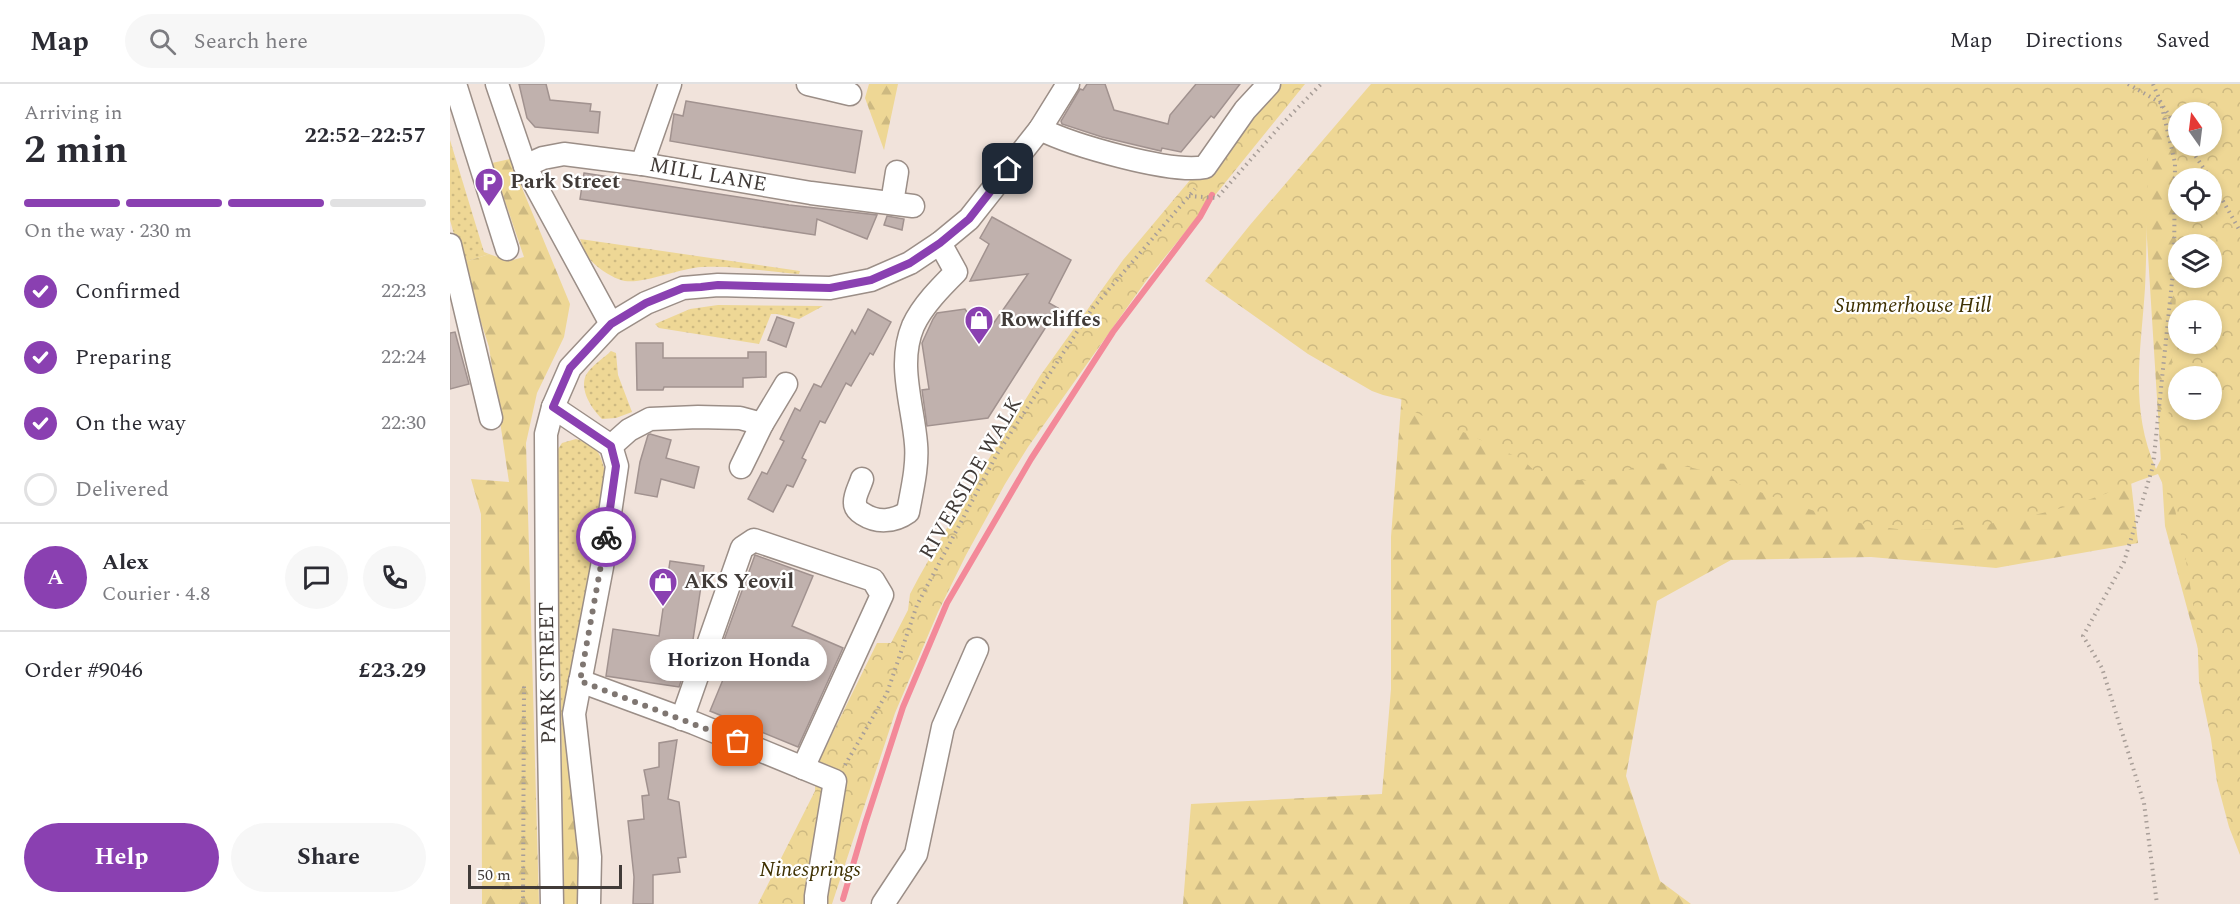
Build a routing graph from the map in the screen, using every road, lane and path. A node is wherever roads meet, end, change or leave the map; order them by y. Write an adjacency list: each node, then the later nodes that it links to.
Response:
1 (455, 84): 21 (street)
2 (496, 84): 15 (street)
3 (670, 84): 14 (street)
4 (808, 84): 10 (street)
5 (1068, 84): 13 (street, PARK STREET)
6 (1269, 84): 13 (street)
7 (1322, 84): 35 (path, RIVERSIDE WALK)
8 (2128, 84): 11 (path)
9 (2153, 84): 11 (path)
10 (850, 94)
11 (2161, 103): 12 (path); 41 (path)
12 (2168, 114)
13 (1040, 129): 19 (street, PARK STREET)
14 (642, 164): 15 (street, MILL LANE); 16 (street, MILL LANE)
15 (525, 166): 22 (street)
16 (897, 172)
17 (2222, 199): 18 (path)
18 (2240, 231)
19 (940, 243): 22 (street, PARK STREET); 29 (street)
20 (450, 245): 25 (street)
21 (507, 249)
22 (611, 324): 24 (street, PARK STREET)
23 (786, 384): 26 (street)
24 (553, 407): 27 (street); 37 (street, PARK STREET)
25 (491, 418)
26 (762, 424): 27 (street); 28 (street)
27 (611, 446): 31 (street)
28 (741, 468)
29 (862, 479)
30 (976, 649): 40 (street)
31 (580, 681): 33 (street); 38 (street)
32 (524, 686): 36 (path)
33 (682, 719): 34 (street); 34 (street)
34 (803, 768): 35 (street)
35 (835, 781): 39 (street)
36 (523, 904)
37 (552, 904)
38 (589, 904)
39 (816, 904)
40 (883, 904)
41 (2157, 904)

